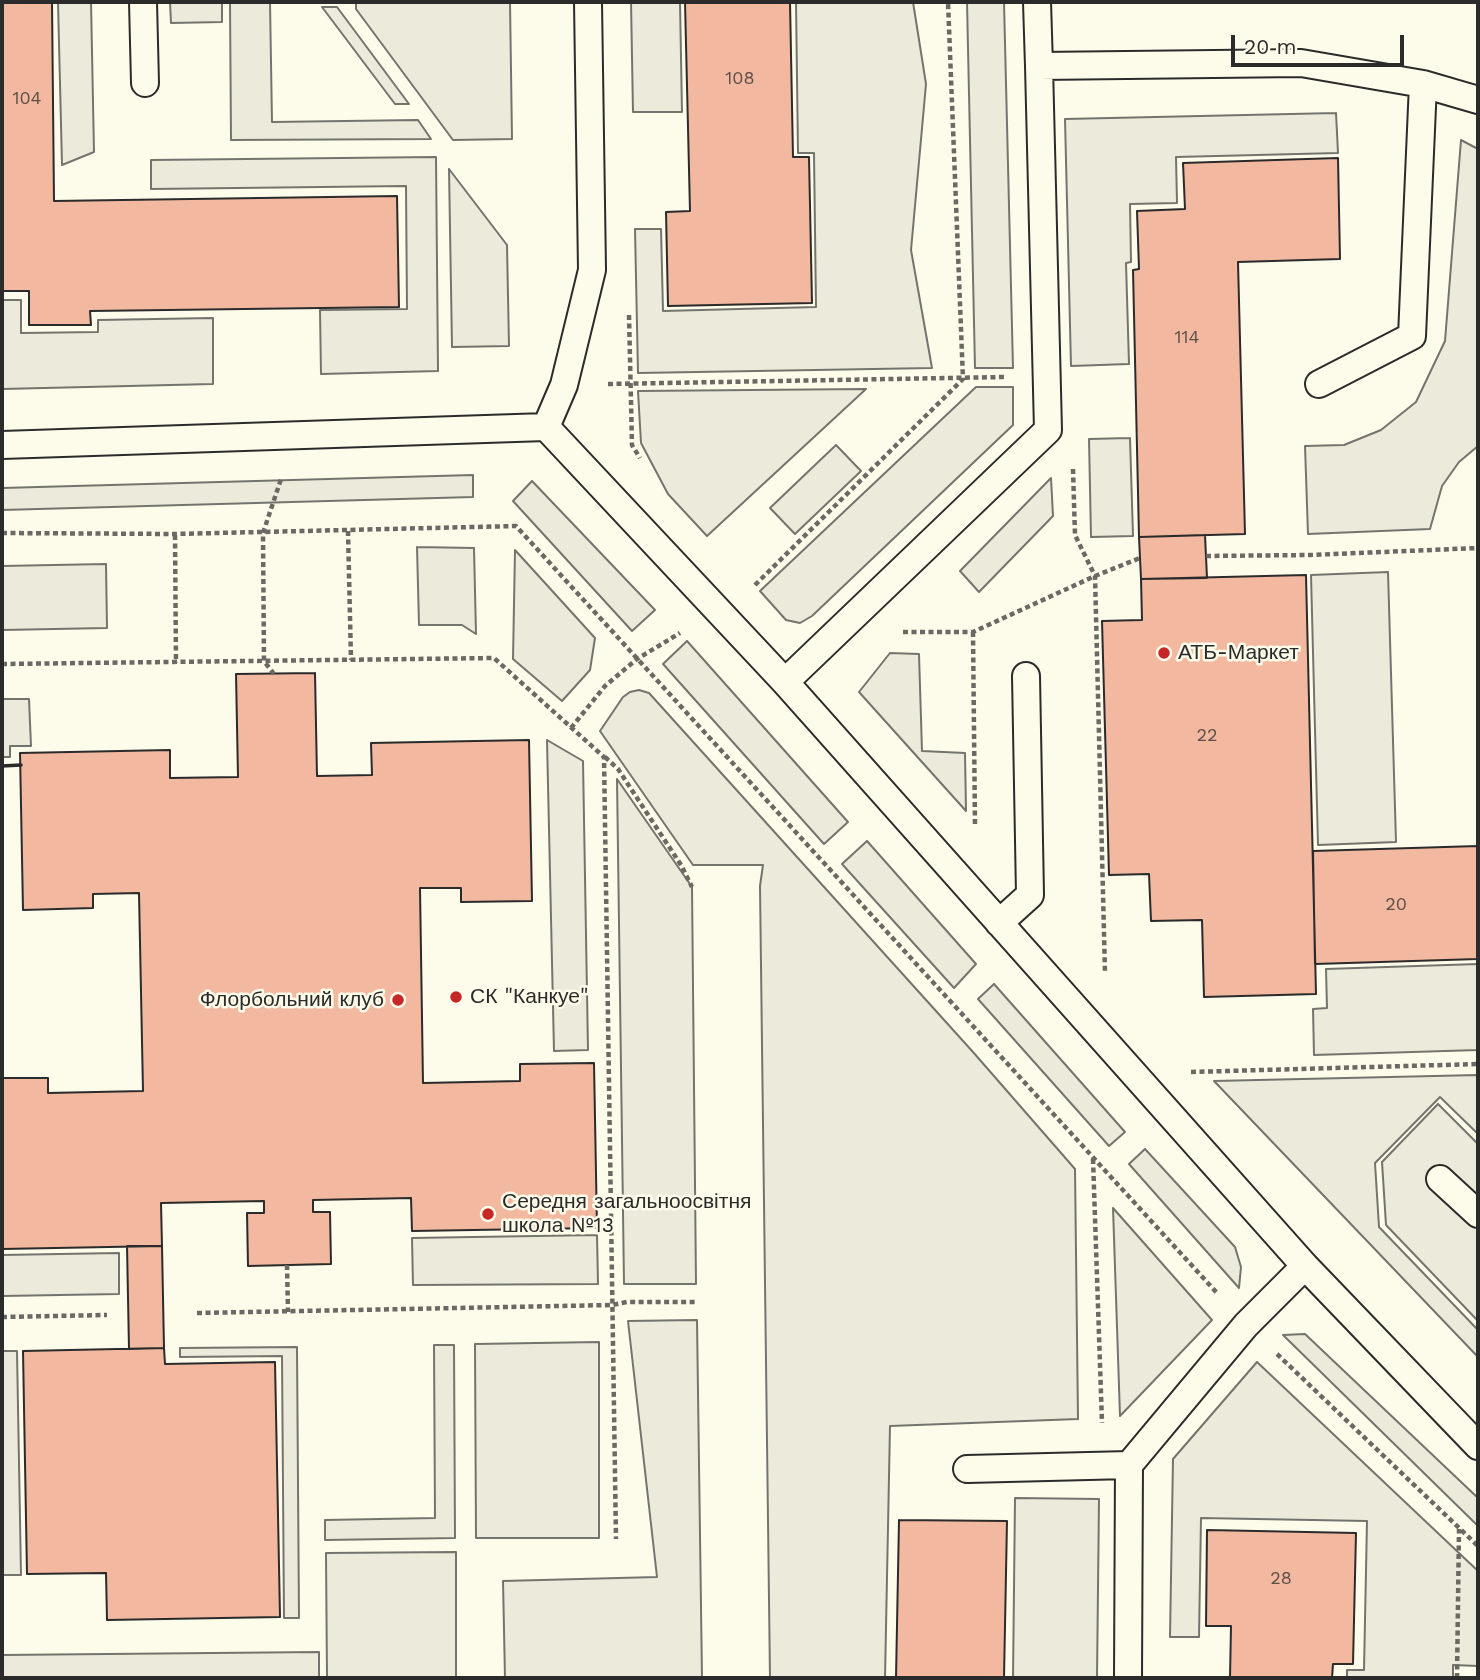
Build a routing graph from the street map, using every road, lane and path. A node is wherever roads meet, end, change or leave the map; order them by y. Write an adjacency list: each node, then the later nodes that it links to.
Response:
1 (143, 2): 6 (lane)
2 (588, 2): 13 (lane)
3 (948, 2): 10 (path)
4 (1037, 2): 5 (lane)
5 (1039, 66): 7 (lane); 35 (lane)
6 (145, 83)
7 (1423, 84): 8 (lane); 12 (lane)
8 (1478, 100)
9 (1014, 377): 10 (path)
10 (963, 379): 11 (path); 25 (path)
11 (631, 383)
12 (1319, 384)
13 (546, 427): 14 (lane); 35 (lane)
14 (2, 445)
15 (1073, 469): 24 (path)
16 (283, 474): 19 (path)
17 (348, 531): 19 (path); 28 (path); 29 (path)
18 (2, 533): 20 (path)
19 (263, 533): 20 (path); 30 (path)
20 (175, 534): 31 (path)
21 (1478, 548): 22 (path)
22 (1206, 556)
23 (1140, 558): 24 (path)
24 (1095, 576): 27 (path); 41 (path)
25 (751, 589)
26 (896, 632): 27 (path)
27 (973, 632): 38 (path)
28 (637, 659): 36 (path); 44 (path)
29 (351, 660): 30 (path); 36 (path)
30 (264, 661): 31 (path); 33 (path)
31 (176, 663): 32 (path)
32 (2, 664)
33 (274, 674)
34 (1026, 676): 40 (lane)
35 (785, 682): 40 (lane)
36 (571, 728): 37 (path)
37 (604, 757): 39 (path); 50 (path)
38 (975, 835)
39 (692, 887)
40 (999, 923): 48 (lane)
41 (1105, 979)
42 (1478, 1063): 43 (path)
43 (1187, 1072)
44 (1093, 1158): 55 (path); 57 (path)
45 (1440, 1179): 46 (lane)
46 (1478, 1214)
47 (287, 1265): 51 (path)
48 (1305, 1266): 55 (lane); 56 (lane)
49 (697, 1302): 50 (path)
50 (612, 1306): 51 (path); 60 (path)
51 (288, 1312): 52 (path)
52 (197, 1313)
53 (107, 1315): 54 (path)
54 (2, 1317)
55 (1246, 1325): 57 (lane); 59 (path)
56 (1478, 1446)
57 (1129, 1465): 58 (lane); 62 (lane)
58 (967, 1469)
59 (1459, 1528): 61 (path); 63 (path)
60 (616, 1539)
61 (1478, 1546)
62 (1128, 1678)
63 (1457, 1678)

